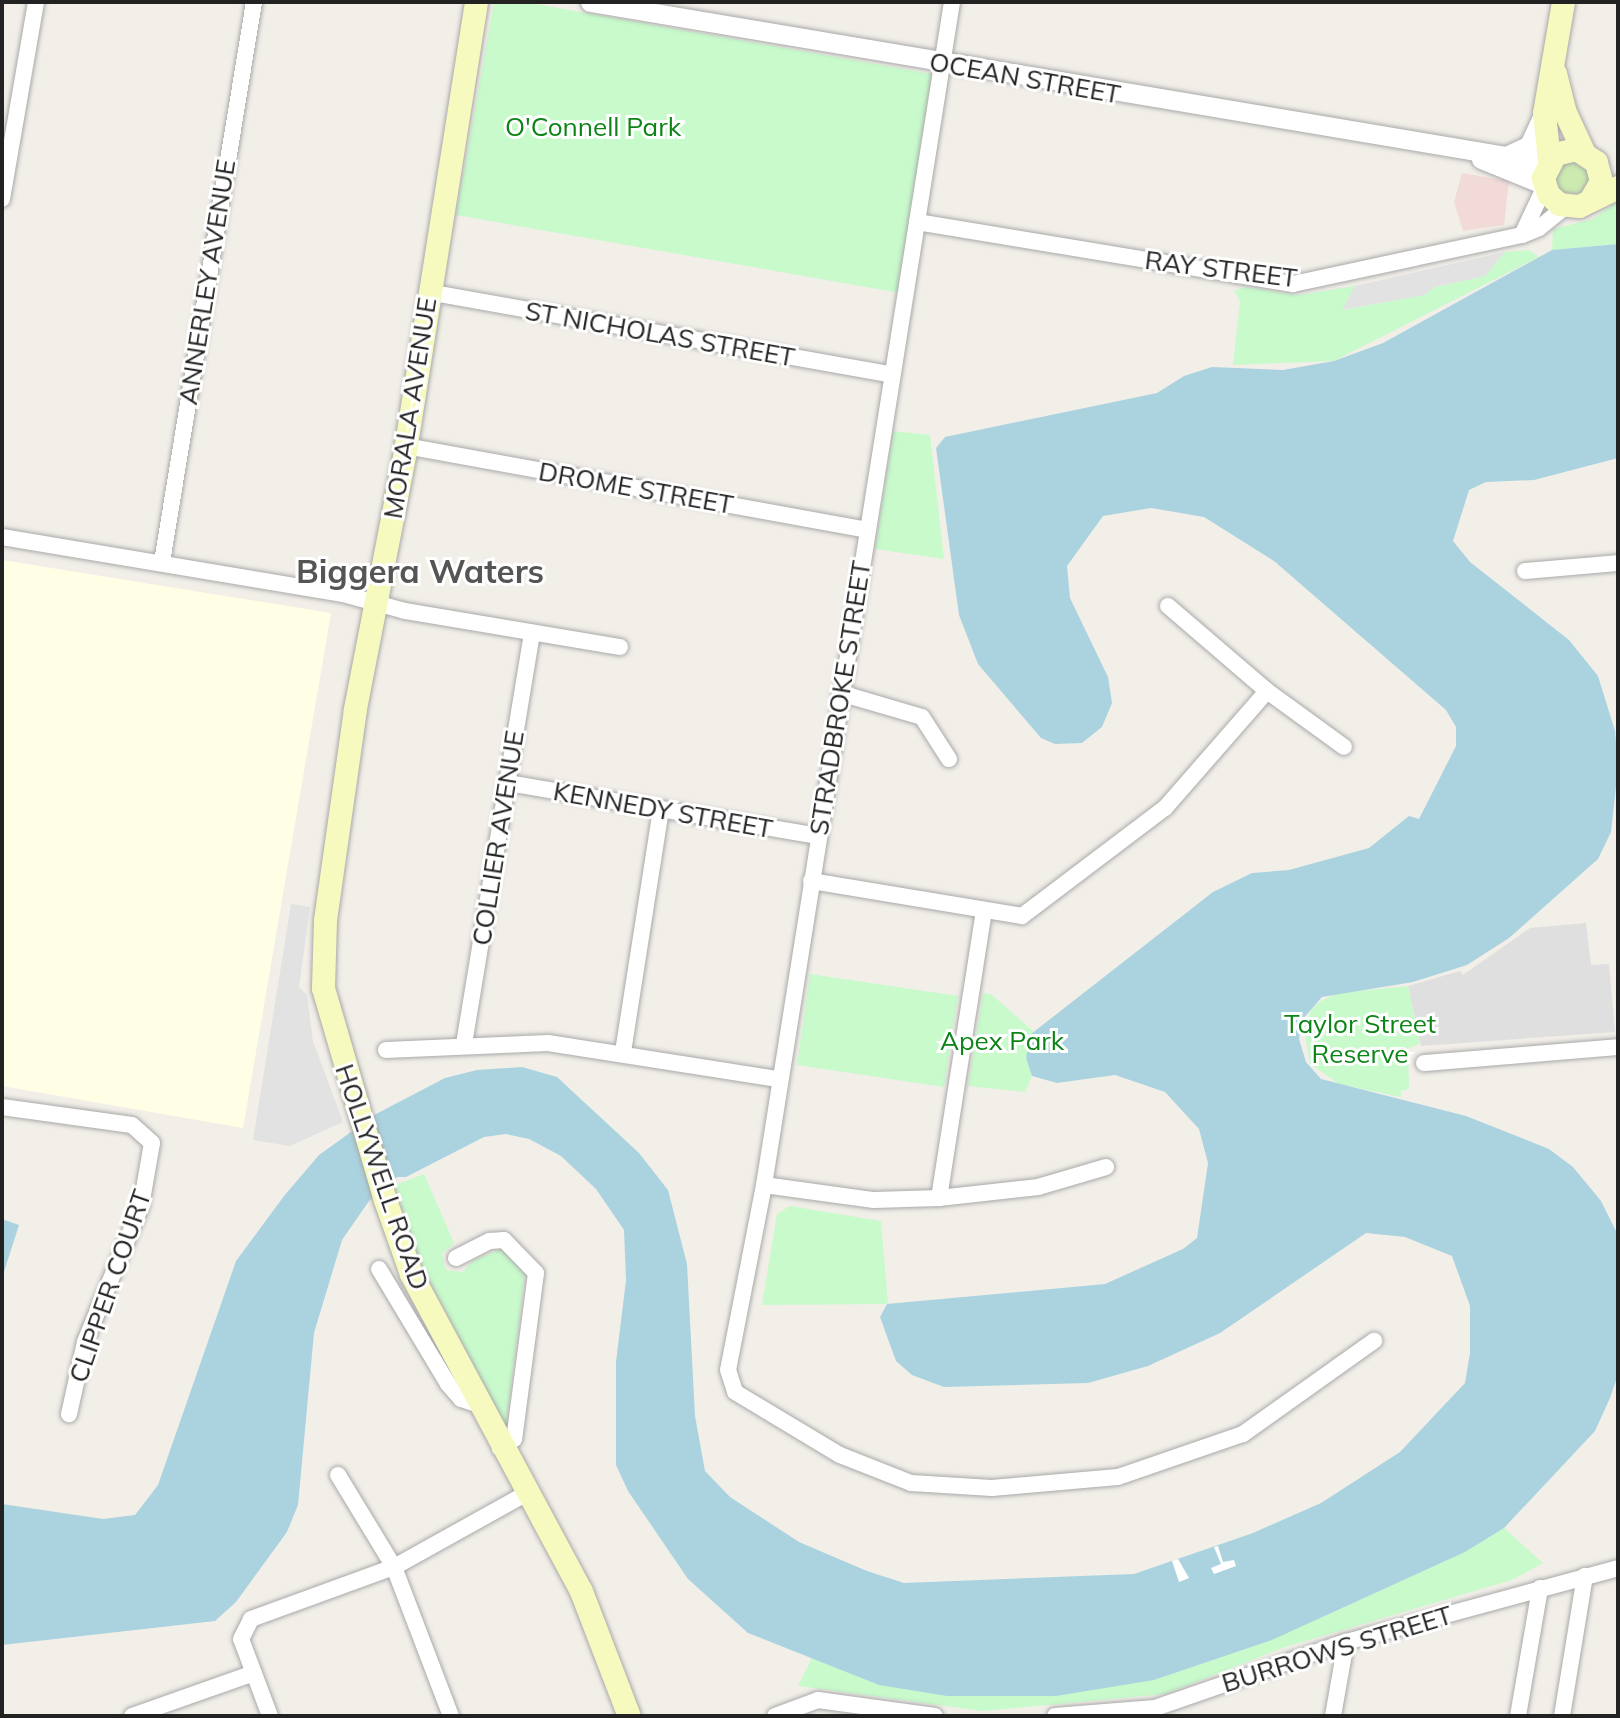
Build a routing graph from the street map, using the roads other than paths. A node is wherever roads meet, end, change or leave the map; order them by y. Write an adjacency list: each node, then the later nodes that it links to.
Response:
1 (36, 2): 16 (street)
2 (254, 2): 26 (street, ANNERLEY AVENUE)
3 (476, 2): 21 (main road, MORALA AVENUE)
4 (590, 2): 8 (street, OCEAN STREET)
5 (953, 2): 8 (street, STRADBROKE STREET)
6 (1563, 2): 7 (main road)
7 (1554, 62): 9 (main road); 12 (main road)
8 (942, 65): 10 (street, OCEAN STREET); 19 (street, STRADBROKE STREET)
9 (1544, 113): 11 (street); 14 (main road)
10 (1461, 152): 11 (street, OCEAN STREET); 14 (street, OCEAN STREET)
11 (1508, 155): 14 (street, OCEAN STREET)
12 (1590, 157): 13 (main road); 14 (main road); 17 (main road)
13 (1618, 170)
14 (1546, 174): 18 (main road); 20 (street)
15 (1618, 187): 17 (main road)
16 (2, 199)
17 (1590, 200): 18 (main road)
18 (1566, 206): 20 (street, RAY STREET)
19 (918, 222): 20 (street, RAY STREET); 22 (street, STRADBROKE STREET)
20 (1522, 235)
21 (428, 292): 22 (street, ST NICHOLAS STREET); 23 (main road, MORALA AVENUE)
22 (892, 375): 24 (street, STRADBROKE STREET)
23 (406, 446): 24 (street, DROME STREET); 29 (main road, MORALA AVENUE)
24 (867, 530): 34 (street, STRADBROKE STREET)
25 (2, 537): 26 (street)
26 (162, 562): 29 (street)
27 (1618, 563): 28 (street)
28 (1525, 571)
29 (375, 602): 31 (street); 42 (main road, MORALA AVENUE)
30 (1168, 606): 33 (street)
31 (532, 633): 32 (street); 37 (street, COLLIER AVENUE)
32 (620, 648)
33 (1267, 691): 35 (street); 41 (street)
34 (840, 693): 36 (street); 39 (street, STRADBROKE STREET)
35 (1344, 747)
36 (949, 759)
37 (508, 783): 38 (street, KENNEDY STREET); 43 (street, COLLIER AVENUE)
38 (661, 809): 39 (street, KENNEDY STREET); 46 (street)
39 (818, 836): 40 (street, STRADBROKE STREET)
40 (811, 881): 41 (street); 48 (street, STRADBROKE STREET)
41 (984, 910): 52 (street)
42 (330, 1021): 56 (main road, HOLLYWELL ROAD)
43 (464, 1044): 45 (street); 46 (street)
44 (1618, 1047): 47 (street)
45 (386, 1050)
46 (623, 1052): 48 (street)
47 (1424, 1063)
48 (779, 1079): 51 (street, STRADBROKE STREET)
49 (2, 1107): 57 (street, CLIPPER COURT)
50 (1106, 1167): 52 (street)
51 (764, 1185): 52 (street); 55 (street, STRADBROKE STREET)
52 (939, 1198)
53 (456, 1258): 58 (street)
54 (379, 1269): 56 (street, HOLLYWELL ROAD)
55 (1374, 1341)
56 (479, 1405): 58 (main road, HOLLYWELL ROAD)
57 (69, 1414)
58 (500, 1448): 60 (main road, HOLLYWELL ROAD)
59 (338, 1475): 61 (street)
60 (527, 1493): 61 (street); 71 (main road, HOLLYWELL ROAD)
61 (394, 1567): 66 (street); 70 (street)
62 (1618, 1568): 63 (street, BURROWS STREET)
63 (1585, 1576): 64 (street, BURROWS STREET); 77 (street)
64 (1540, 1588): 65 (street, BURROWS STREET); 76 (street)
65 (1346, 1642): 67 (street, BURROWS STREET); 75 (street)
66 (254, 1673): 68 (street); 69 (street)
67 (1155, 1712): 74 (street, BURROWS STREET)
68 (132, 1716)
69 (270, 1716)
70 (451, 1716)
71 (629, 1716)
72 (775, 1716): 73 (street)
73 (935, 1716)
74 (1055, 1716)
75 (1333, 1716)
76 (1518, 1716)
77 (1562, 1716)

